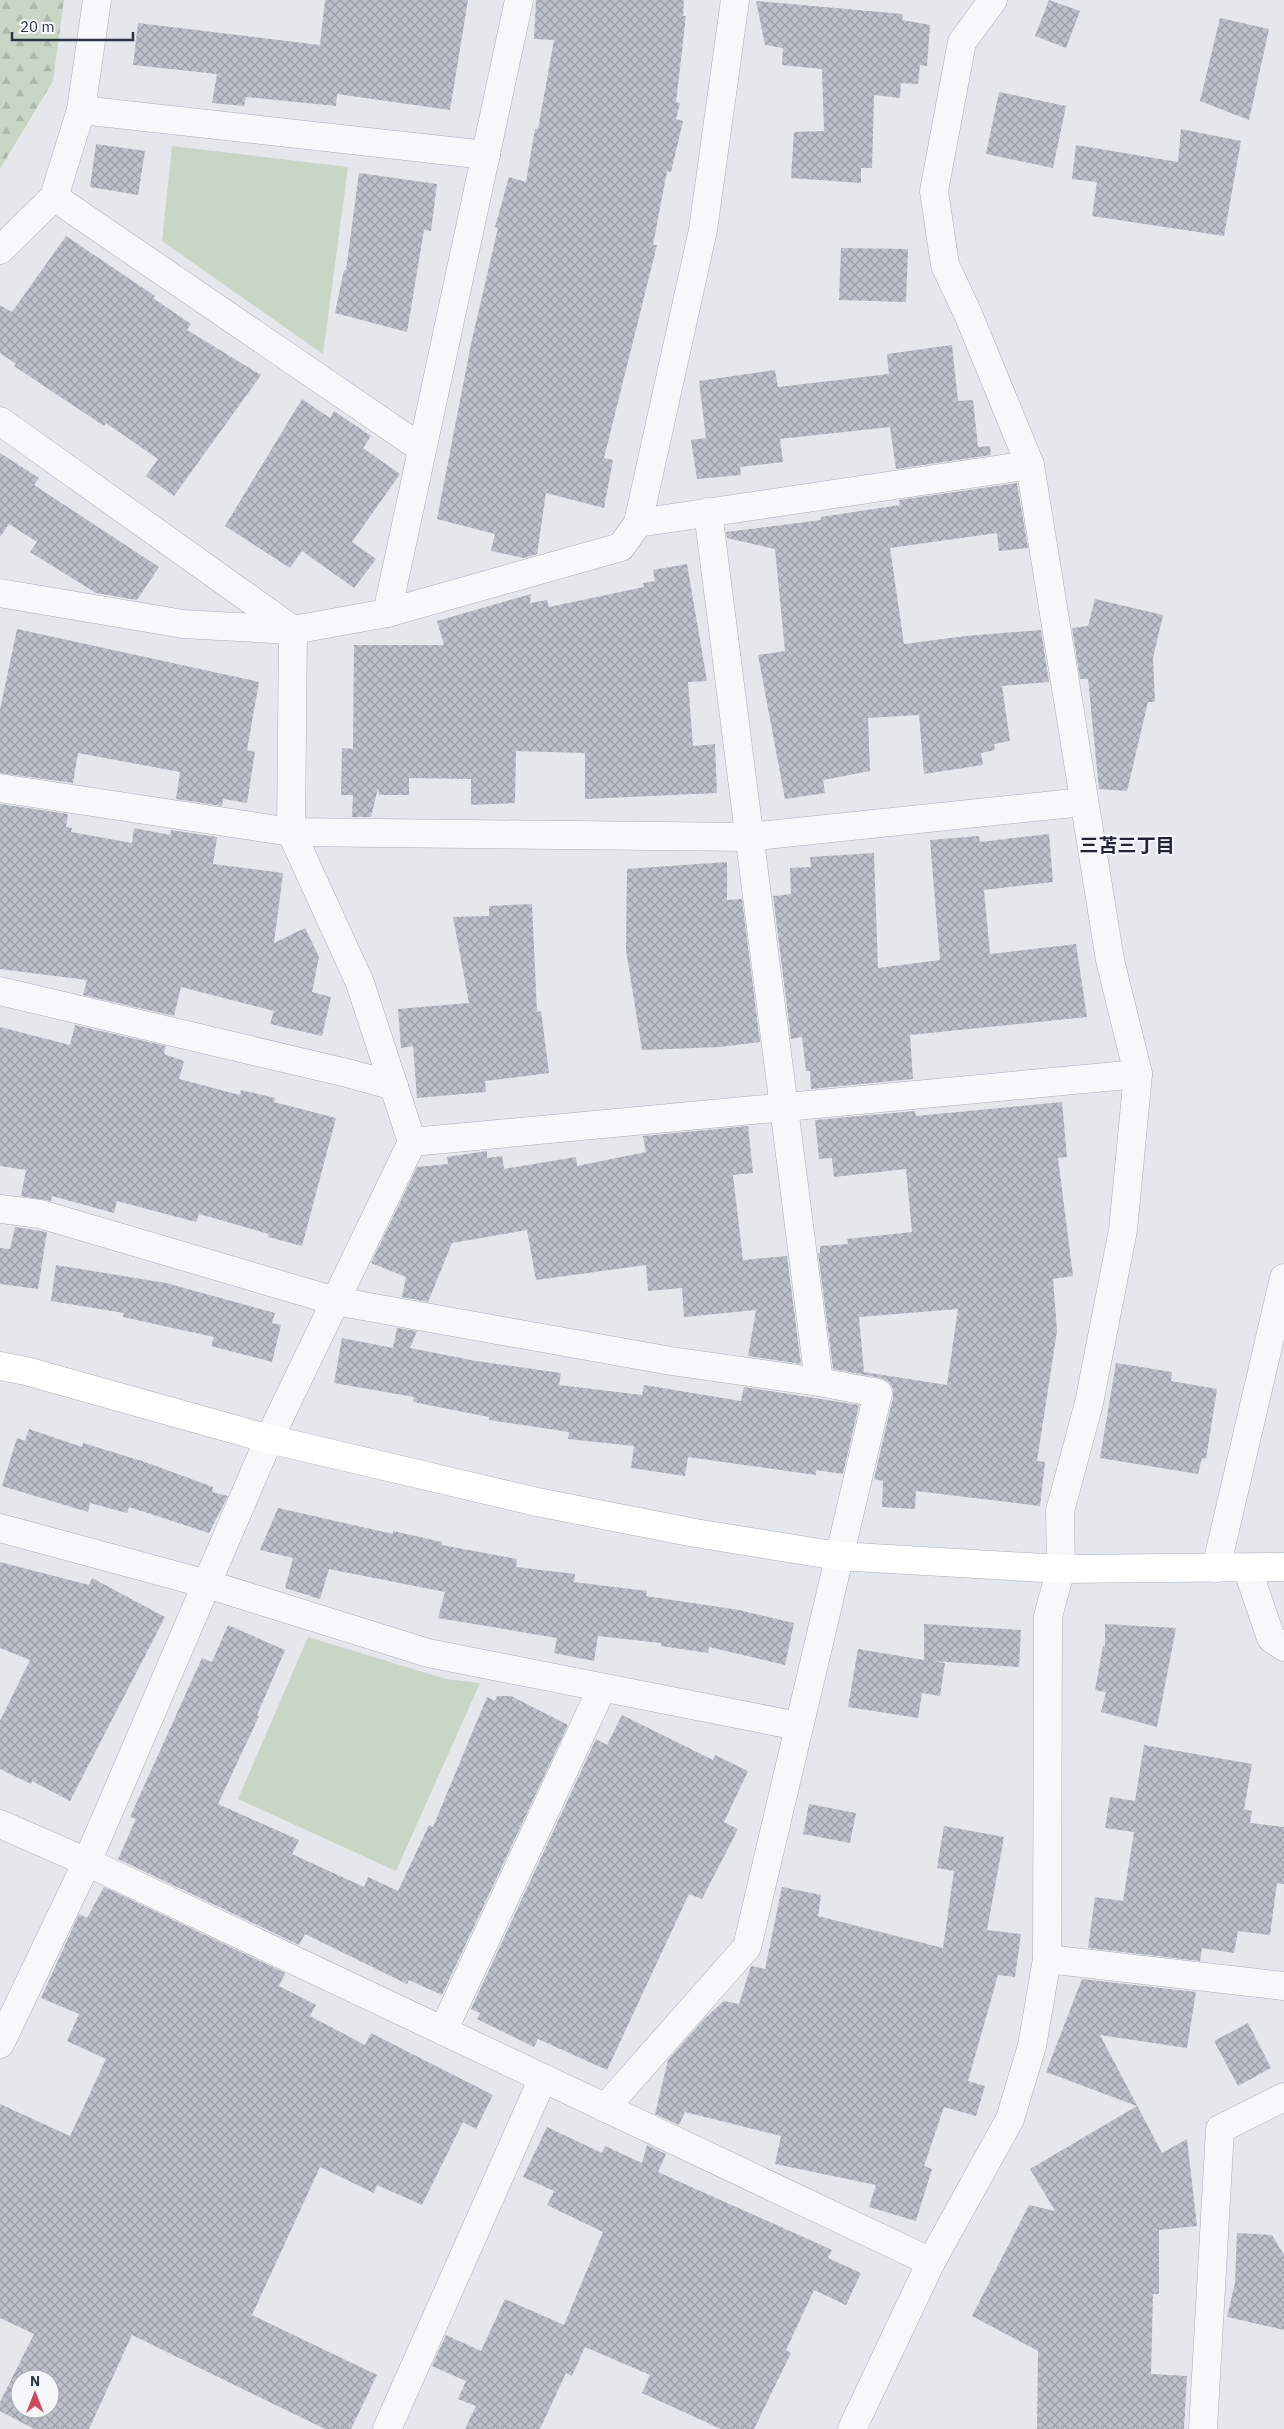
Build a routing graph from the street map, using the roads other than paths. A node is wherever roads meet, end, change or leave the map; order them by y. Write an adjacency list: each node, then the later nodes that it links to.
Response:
1 (97, 0): 5 (street)
2 (519, 0): 6 (street)
3 (735, 0): 13 (street)
4 (993, 0): 11 (street)
5 (82, 110): 6 (street); 7 (street)
6 (486, 155): 10 (street)
7 (54, 197): 8 (street); 10 (street)
8 (0, 250)
9 (0, 421): 16 (street)
10 (421, 448): 15 (street)
11 (1030, 465): 12 (street); 18 (street)
12 (708, 512): 13 (street); 20 (street)
13 (638, 523): 15 (street)
14 (0, 593): 16 (street)
15 (387, 612): 16 (street)
16 (294, 630): 19 (street)
17 (0, 788): 19 (street)
18 (1083, 802): 20 (street); 22 (street)
19 (291, 832): 20 (street); 23 (street)
20 (748, 837): 24 (street)
21 (0, 991): 23 (street)
22 (1138, 1074): 24 (street); 37 (street)
23 (394, 1086): 25 (street)
24 (785, 1106): 25 (street); 30 (street)
25 (412, 1142): 28 (street)
26 (0, 1210): 28 (street)
27 (1284, 1278): 34 (street)
28 (334, 1301): 30 (street); 31 (street)
29 (0, 1366): 31 (street)
30 (819, 1382): 33 (street)
31 (269, 1439): 33 (street); 38 (street)
32 (0, 1528): 38 (street)
33 (838, 1556): 37 (street); 41 (street)
34 (1216, 1568): 35 (street); 37 (street)
35 (1247, 1568): 36 (street); 39 (street)
36 (1284, 1568)
37 (1061, 1569): 44 (street)
38 (207, 1584): 40 (street); 43 (street)
39 (1284, 1647)
40 (602, 1688): 41 (street); 46 (street)
41 (798, 1726): 50 (street)
42 (0, 1824): 43 (street)
43 (86, 1862): 46 (street); 47 (street)
44 (1047, 1959): 45 (street); 51 (street)
45 (1284, 1986)
46 (443, 2031): 48 (street)
47 (0, 2044)
48 (543, 2078): 50 (street); 52 (street)
49 (1284, 2097): 54 (street)
50 (605, 2108): 51 (street)
51 (931, 2262): 53 (street)
52 (387, 2429)
53 (852, 2429)
54 (1203, 2429)

